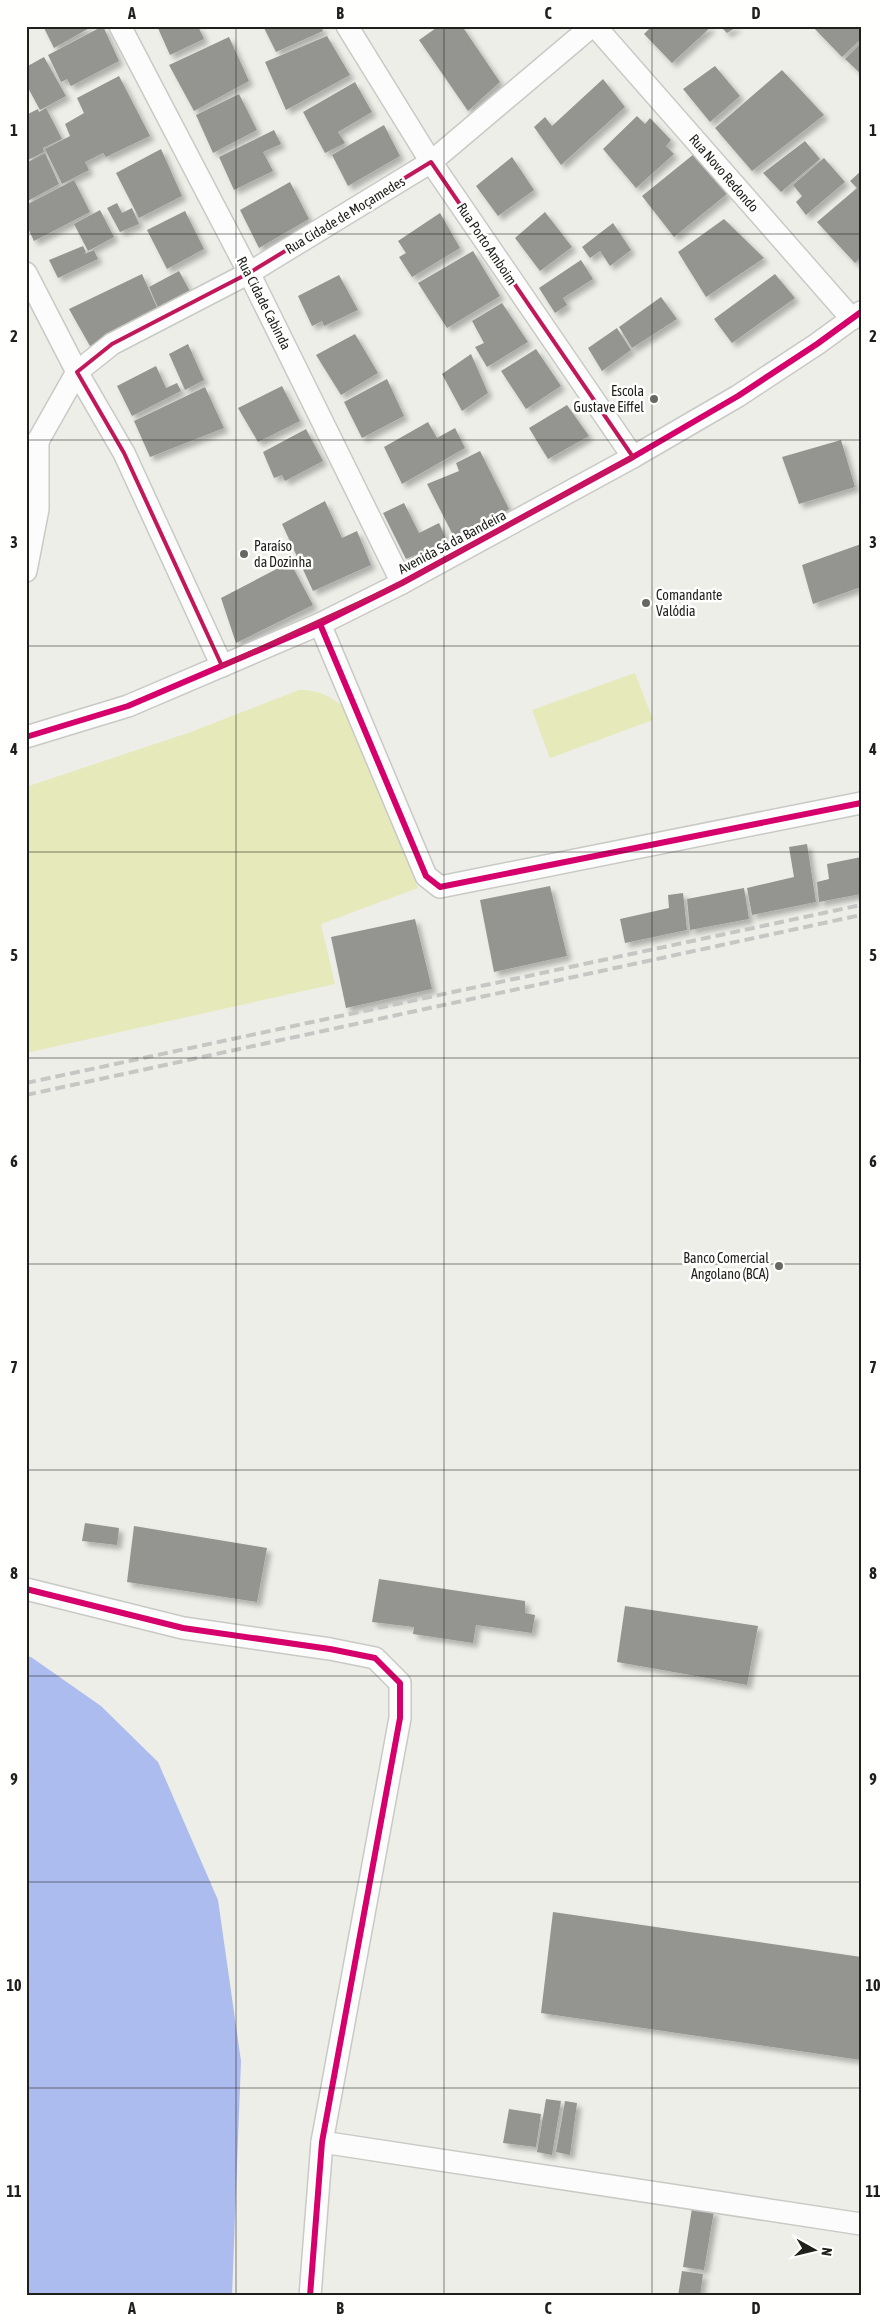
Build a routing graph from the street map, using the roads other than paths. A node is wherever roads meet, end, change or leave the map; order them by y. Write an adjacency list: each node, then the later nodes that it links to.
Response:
1 (120, 26): 6 (street, Rua Cidade Cabinda)
2 (346, 26): 4 (street, Rua Porto Amboim)
3 (594, 26): 4 (street, Rua Cidade de Moçamedes); 7 (street, Rua Novo Redondo)
4 (431, 162): 6 (street, Rua Cidade de Moçamedes); 10 (street, Rua Porto Amboim)
5 (26, 273): 8 (street)
6 (249, 273): 8 (street, Rua Cidade de Moçamedes); 12 (street, Rua Cidade Cabinda)
7 (856, 316): 10 (street, Avenida Sá da Bandeira)
8 (77, 372): 9 (street); 14 (street)
9 (32, 446): 11 (street)
10 (634, 457): 12 (street, Avenida Sá da Bandeira)
11 (26, 571)
12 (402, 583): 13 (street, Avenida Sá da Bandeira)
13 (320, 624): 14 (street, Avenida Sá da Bandeira); 16 (street)
14 (222, 666): 15 (street, Avenida Sá da Bandeira)
15 (26, 736)
16 (861, 803)
17 (26, 1589): 18 (street)
18 (322, 2142): 19 (street); 20 (street)
19 (861, 2224)
20 (310, 2296)

